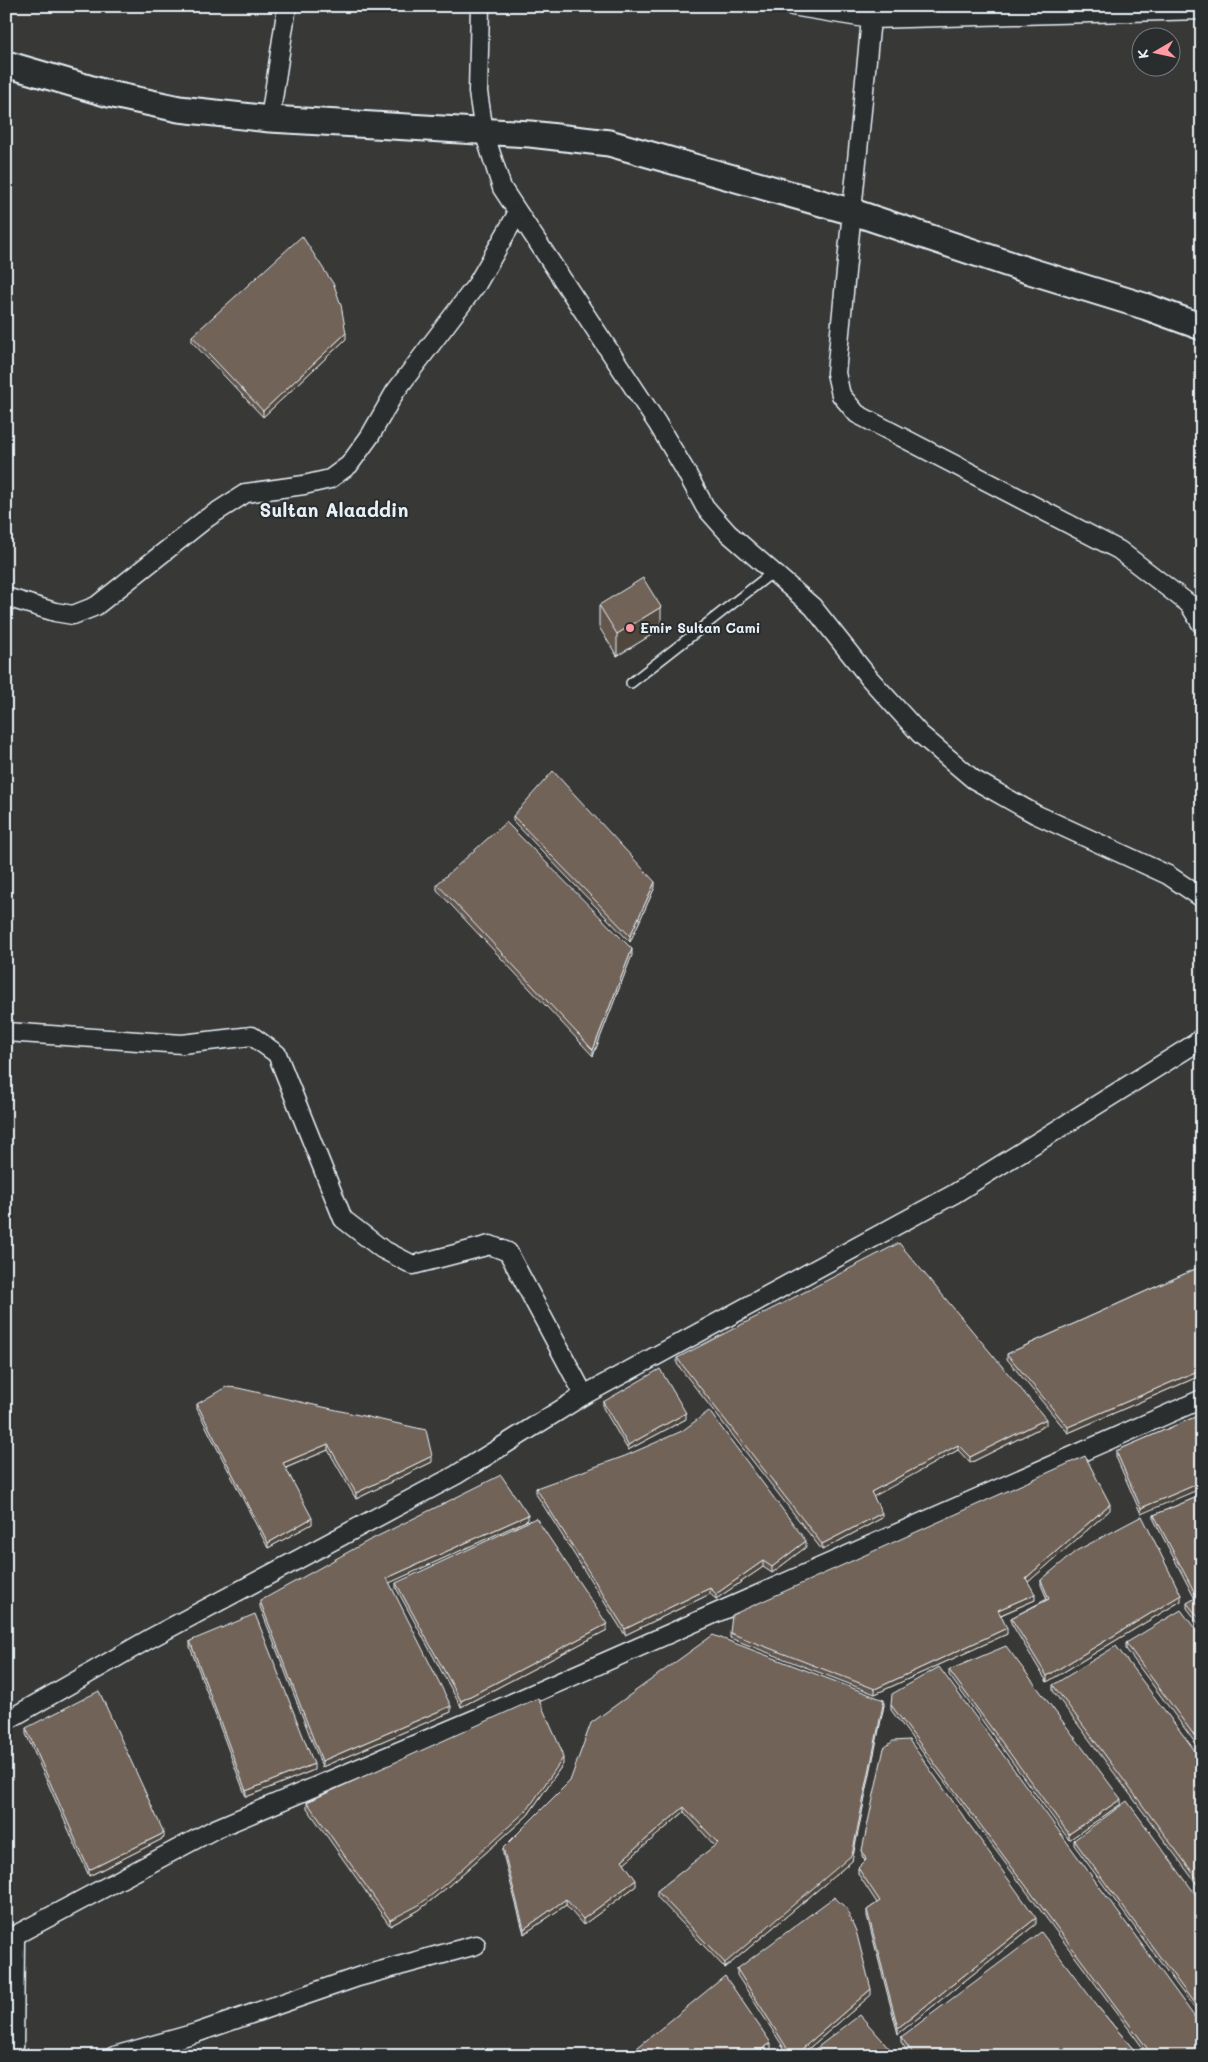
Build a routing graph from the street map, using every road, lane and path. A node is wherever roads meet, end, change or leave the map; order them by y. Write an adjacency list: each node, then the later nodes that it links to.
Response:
1 (287, 6): 9 (street)
2 (480, 6): 10 (street)
3 (792, 6): 7 (street)
4 (1182, 8): 5 (street); 6 (street)
5 (1202, 10)
6 (1006, 11): 7 (street)
7 (871, 19): 11 (street)
8 (6, 64): 9 (street)
9 (270, 120): 10 (street)
10 (484, 132): 11 (street); 12 (street)
11 (853, 212): 13 (street); 16 (street)
12 (518, 214): 14 (street); 15 (street)
13 (1202, 327)
14 (773, 572): 17 (lane); 18 (street)
15 (6, 597)
16 (1202, 625)
17 (631, 683)
18 (1202, 898)
19 (6, 1032): 21 (street)
20 (1202, 1037): 21 (street)
21 (584, 1395): 23 (street)
22 (1202, 1399): 24 (street)
23 (6, 1721)
24 (10, 1938): 26 (street)
25 (476, 1945): 27 (street)
26 (14, 2056)
27 (114, 2056)

